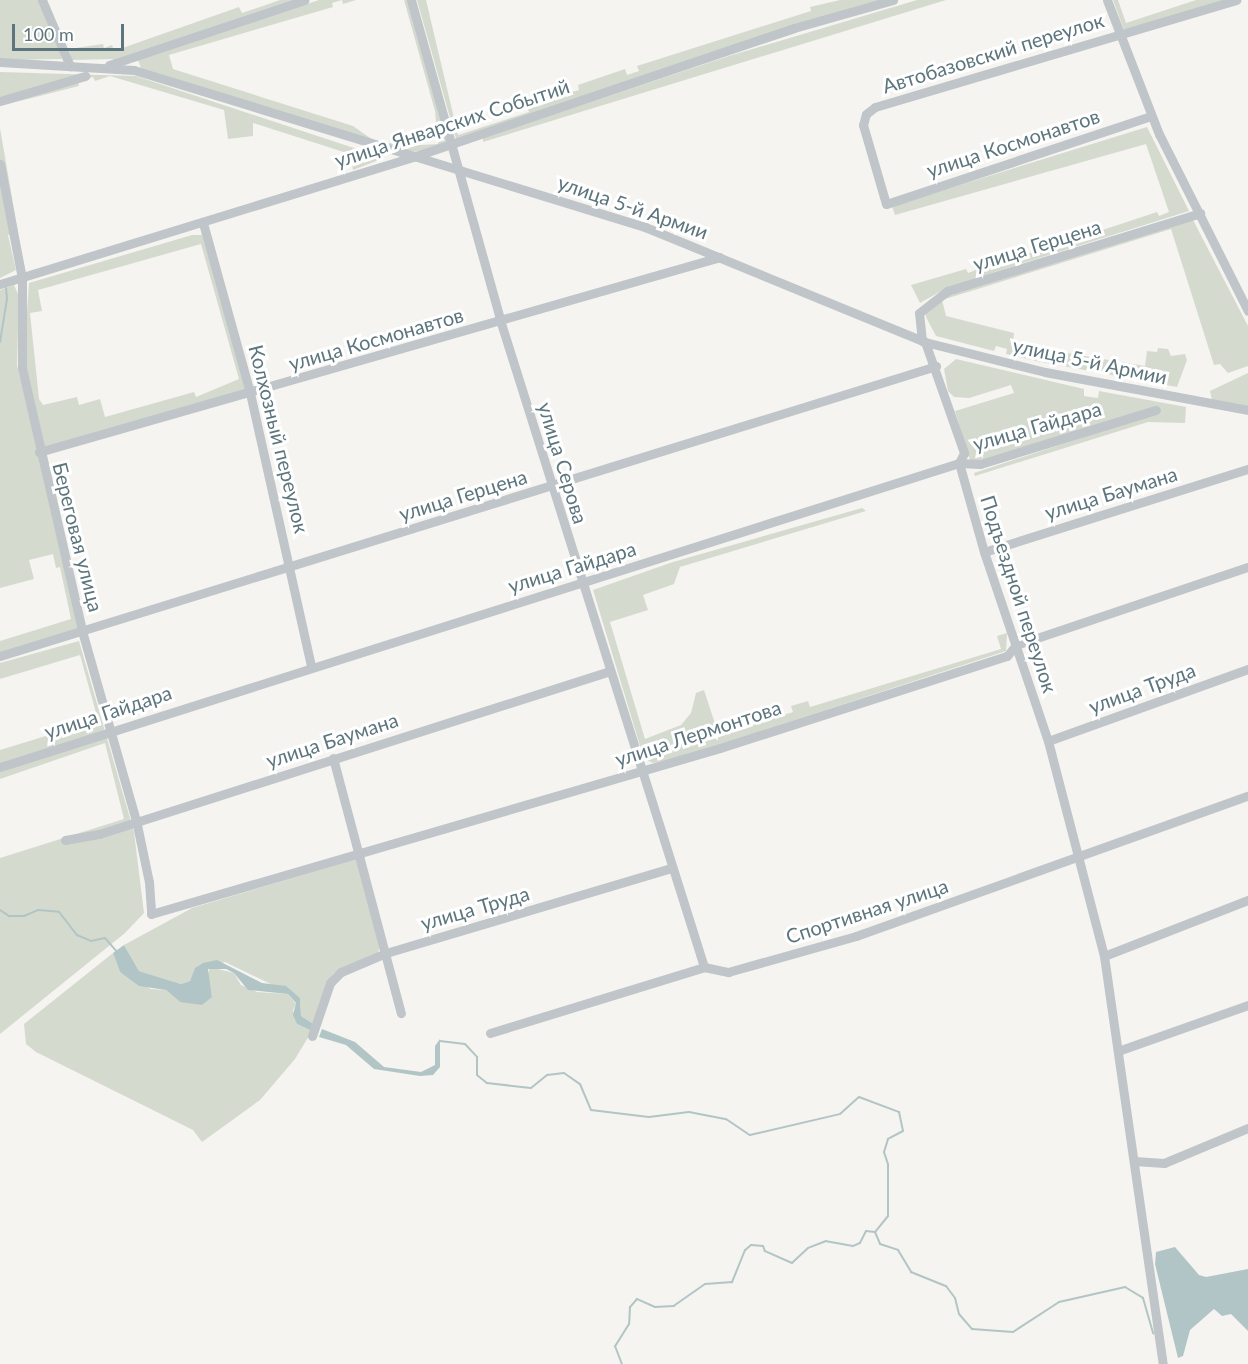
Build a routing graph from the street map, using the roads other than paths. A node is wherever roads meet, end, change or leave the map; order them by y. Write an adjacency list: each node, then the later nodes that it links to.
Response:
1 (42, 0): 9 (street)
2 (304, 0): 10 (street)
3 (411, 0): 14 (street, улица Серова)
4 (893, 0): 14 (street, улица Январских Событий)
5 (1107, 0): 7 (street)
6 (1237, 0): 7 (street, Автобазовский переулок)
7 (1120, 34): 13 (street); 18 (street, Автобазовский переулок)
8 (0, 62): 9 (street, улица 5-й Армии)
9 (70, 66): 10 (street, улица 5-й Армии)
10 (106, 66): 15 (street, улица 5-й Армии)
11 (85, 76): 12 (street)
12 (0, 101)
13 (1151, 116): 18 (street, улица Космонавтов); 19 (street)
14 (452, 144): 15 (street, улица Январских Событий); 17 (street, улица Серова)
15 (413, 157): 17 (street, улица 5-й Армии); 20 (street, улица Январских Событий)
16 (0, 164): 22 (street, Береговая улица)
17 (460, 171): 21 (street, улица 5-й Армии); 25 (street, улица Серова)
18 (886, 204)
19 (1200, 213): 24 (street); 26 (street, улица Герцена)
20 (202, 223): 22 (street, улица Январских Событий); 28 (street, Колхозный переулок)
21 (721, 257): 25 (street, улица Космонавтов); 26 (street, улица 5-й Армии)
22 (22, 278): 23 (street, улица Январских Событий); 31 (street, Береговая улица)
23 (0, 284)
24 (1248, 311)
25 (501, 323): 28 (street, улица Космонавтов); 34 (street, улица Серова)
26 (923, 342): 27 (street, Подъездной переулок); 30 (street, улица 5-й Армии)
27 (936, 366): 32 (street, Подъездной переулок); 34 (street, улица Герцена)
28 (250, 393): 31 (street, улица Космонавтов); 37 (street, Колхозный переулок)
29 (1156, 410): 32 (street, улица Гайдара)
30 (1248, 410)
31 (39, 452): 39 (street, Береговая улица)
32 (959, 463): 35 (street, Подъездной переулок); 38 (street, улица Гайдара)
33 (1248, 469): 35 (street, улица Баумана)
34 (552, 487): 37 (street, улица Герцена); 38 (street, улица Серова)
35 (984, 552): 40 (street, Подъездной переулок)
36 (1248, 567): 40 (street, улица Лермонтова)
37 (292, 568): 39 (street, улица Герцена); 42 (street, Колхозный переулок)
38 (582, 583): 42 (street, улица Гайдара); 44 (street, улица Серова)
39 (82, 631): 41 (street, улица Герцена); 45 (street, Береговая улица)
40 (1016, 645): 46 (street, Подъездной переулок); 49 (street, улица Лермонтова)
41 (0, 656)
42 (311, 666): 45 (street, улица Гайдара)
43 (1248, 669): 46 (street, улица Труда)
44 (610, 671): 47 (street, улица Баумана); 49 (street, улица Серова)
45 (109, 730): 48 (street, улица Гайдара); 51 (street, Береговая улица)
46 (1048, 741): 54 (street, Подъездной переулок)
47 (333, 758): 51 (street, улица Баумана); 53 (street)
48 (0, 767)
49 (643, 770): 53 (street, улица Лермонтова); 55 (street, улица Серова)
50 (1248, 796): 54 (street, Спортивная улица)
51 (136, 820): 52 (street, улица Баумана); 57 (street, Береговая улица)
52 (65, 840)
53 (359, 851): 57 (street, улица Лермонтова); 58 (street)
54 (1081, 858): 59 (street, Подъездной переулок); 60 (street, Спортивная улица)
55 (672, 868): 58 (street, улица Труда); 60 (street, улица Серова)
56 (1248, 900): 59 (street)
57 (151, 914)
58 (386, 953): 62 (street); 64 (street, улица Труда)
59 (1104, 956): 65 (street, Подъездной переулок)
60 (704, 967): 63 (street, Спортивная улица)
61 (1248, 1005): 65 (street)
62 (401, 1013)
63 (490, 1033)
64 (312, 1036)
65 (1118, 1051): 67 (street, Подъездной переулок)
66 (1248, 1128): 67 (street)
67 (1134, 1161): 68 (street, Подъездной переулок)
68 (1163, 1364)

